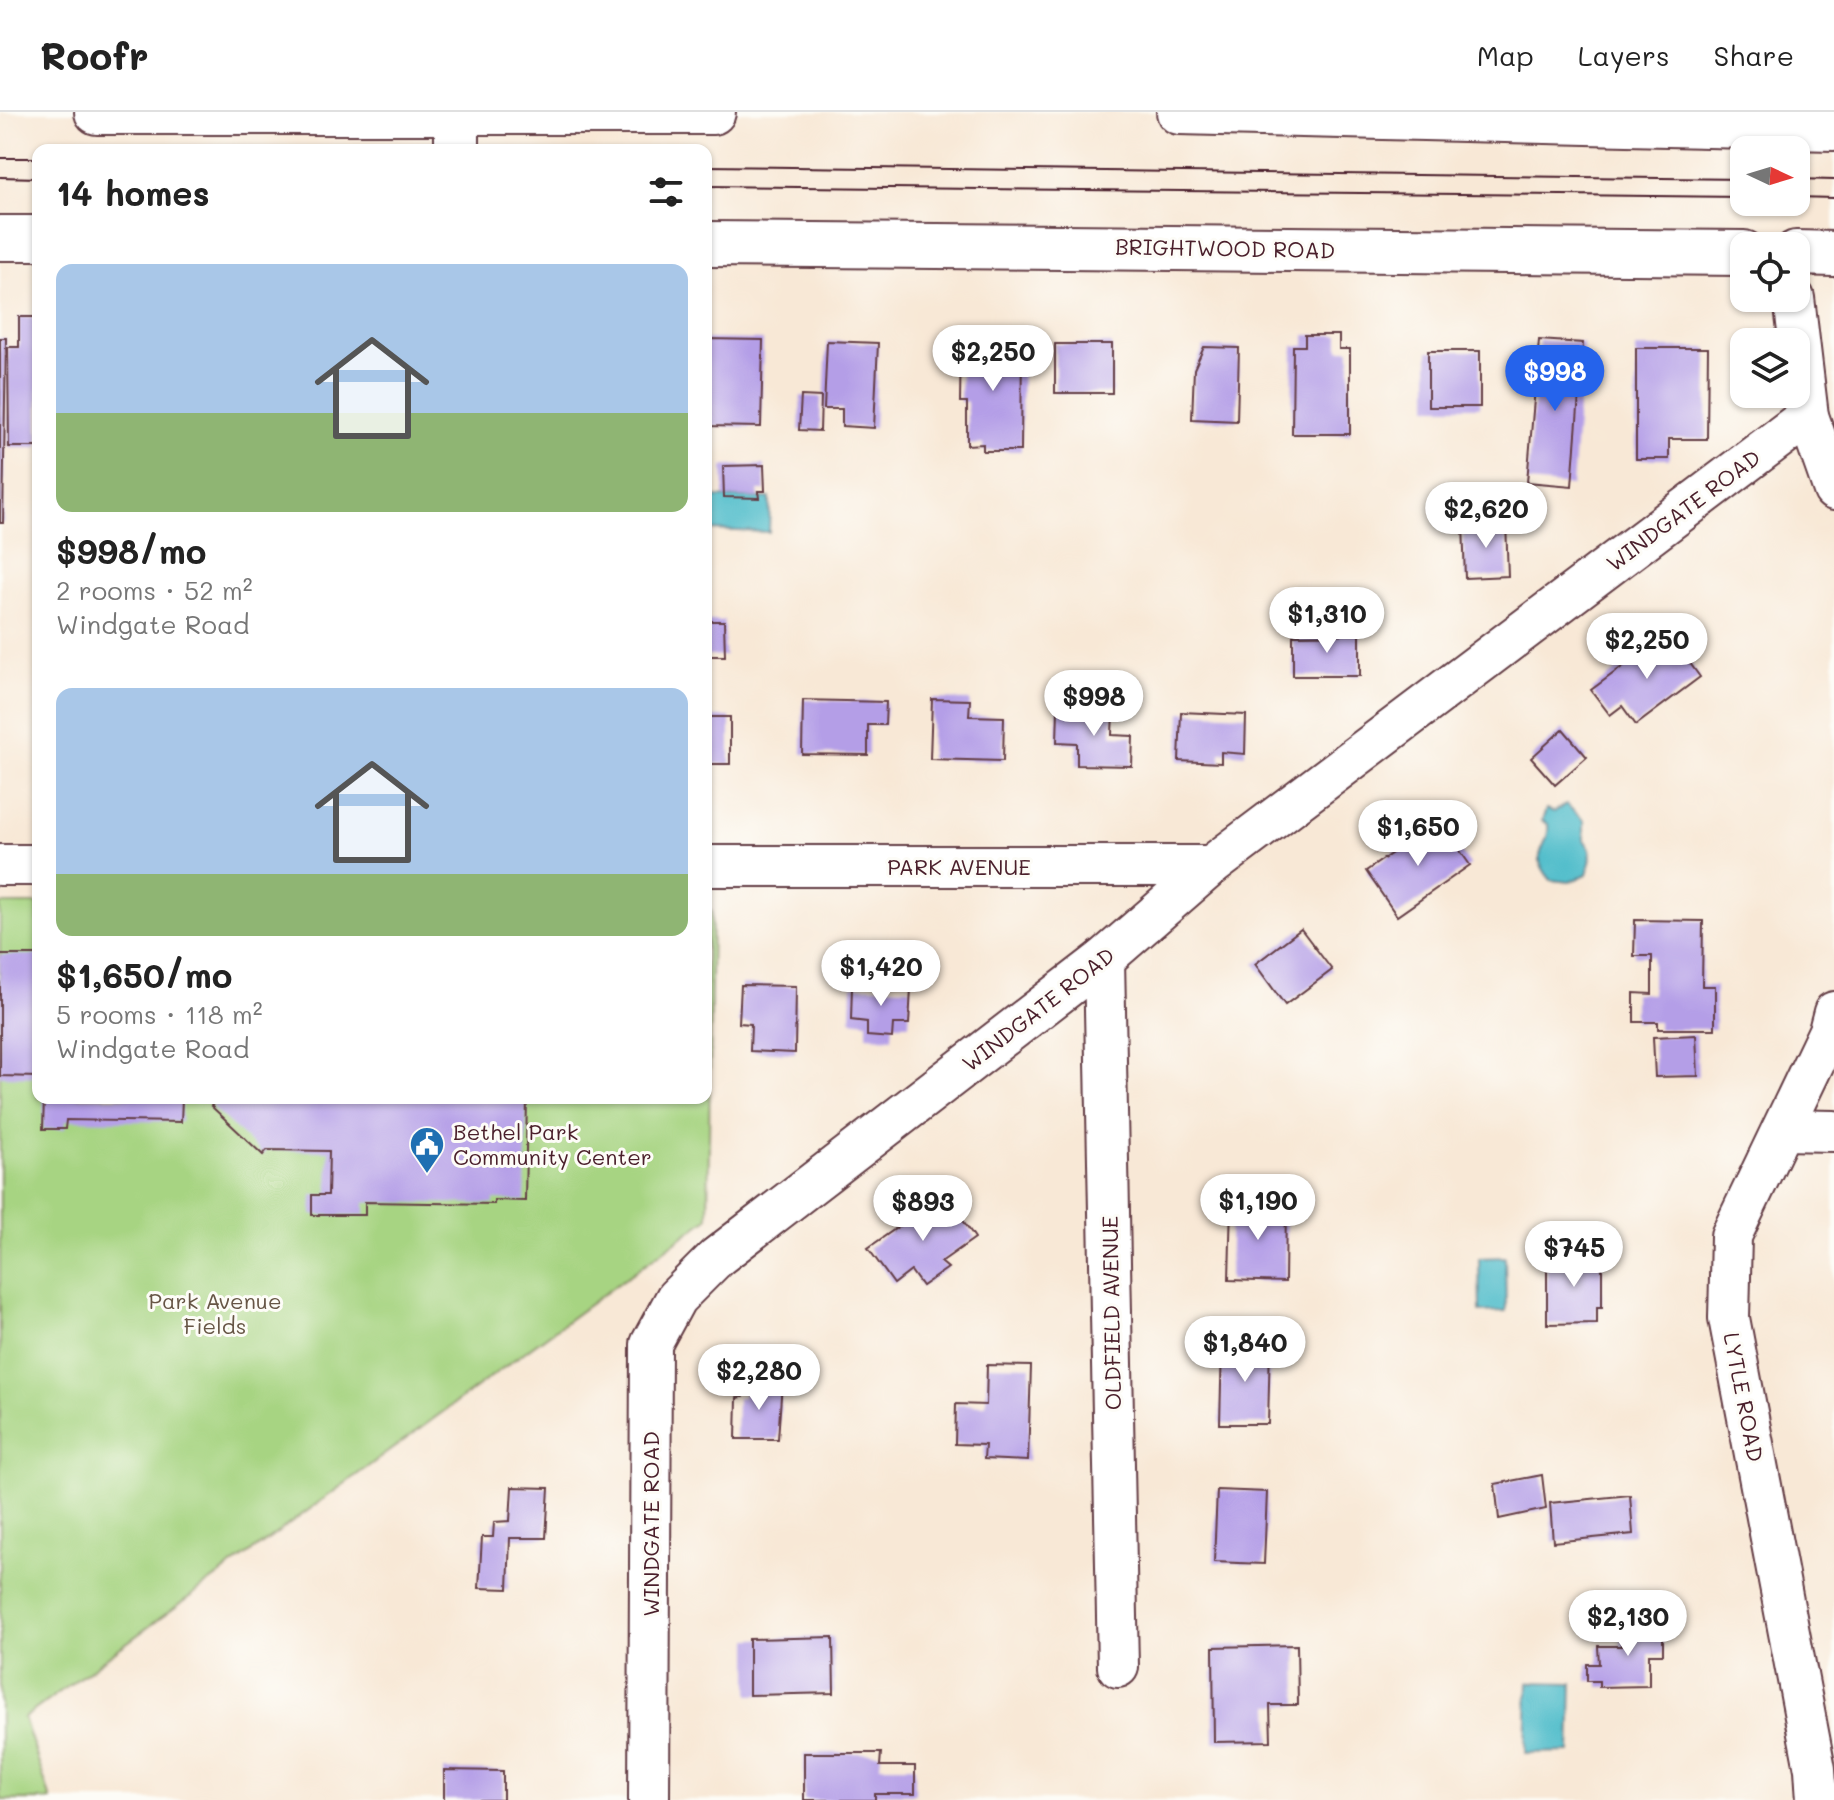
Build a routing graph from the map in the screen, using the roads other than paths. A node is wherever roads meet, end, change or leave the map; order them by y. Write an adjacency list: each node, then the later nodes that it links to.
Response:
1 (97, 112): 6 (street)
2 (515, 112): 3 (street); 6 (street)
3 (713, 112)
4 (1179, 112): 5 (street)
5 (1834, 128)
6 (457, 132)
7 (0, 238): 8 (street)
8 (32, 238)
9 (712, 244): 10 (street, BRIGHTWOOD ROAD)
10 (1730, 253)
11 (1810, 253): 12 (street)
12 (1834, 254)
13 (1796, 312): 14 (street)
14 (1808, 416): 15 (street); 19 (street, WINDGATE ROAD)
15 (1834, 490)
16 (0, 865): 17 (street)
17 (32, 865)
18 (712, 866): 19 (street, PARK AVENUE)
19 (1211, 866): 20 (street, WINDGATE ROAD)
20 (1104, 959): 24 (street, OLDFIELD AVENUE); 25 (street, WINDGATE ROAD)
21 (1834, 1012): 22 (street, LYTLE ROAD)
22 (1782, 1130): 23 (street); 26 (street, LYTLE ROAD)
23 (1834, 1131)
24 (1118, 1667)
25 (649, 1800)
26 (1817, 1800)

